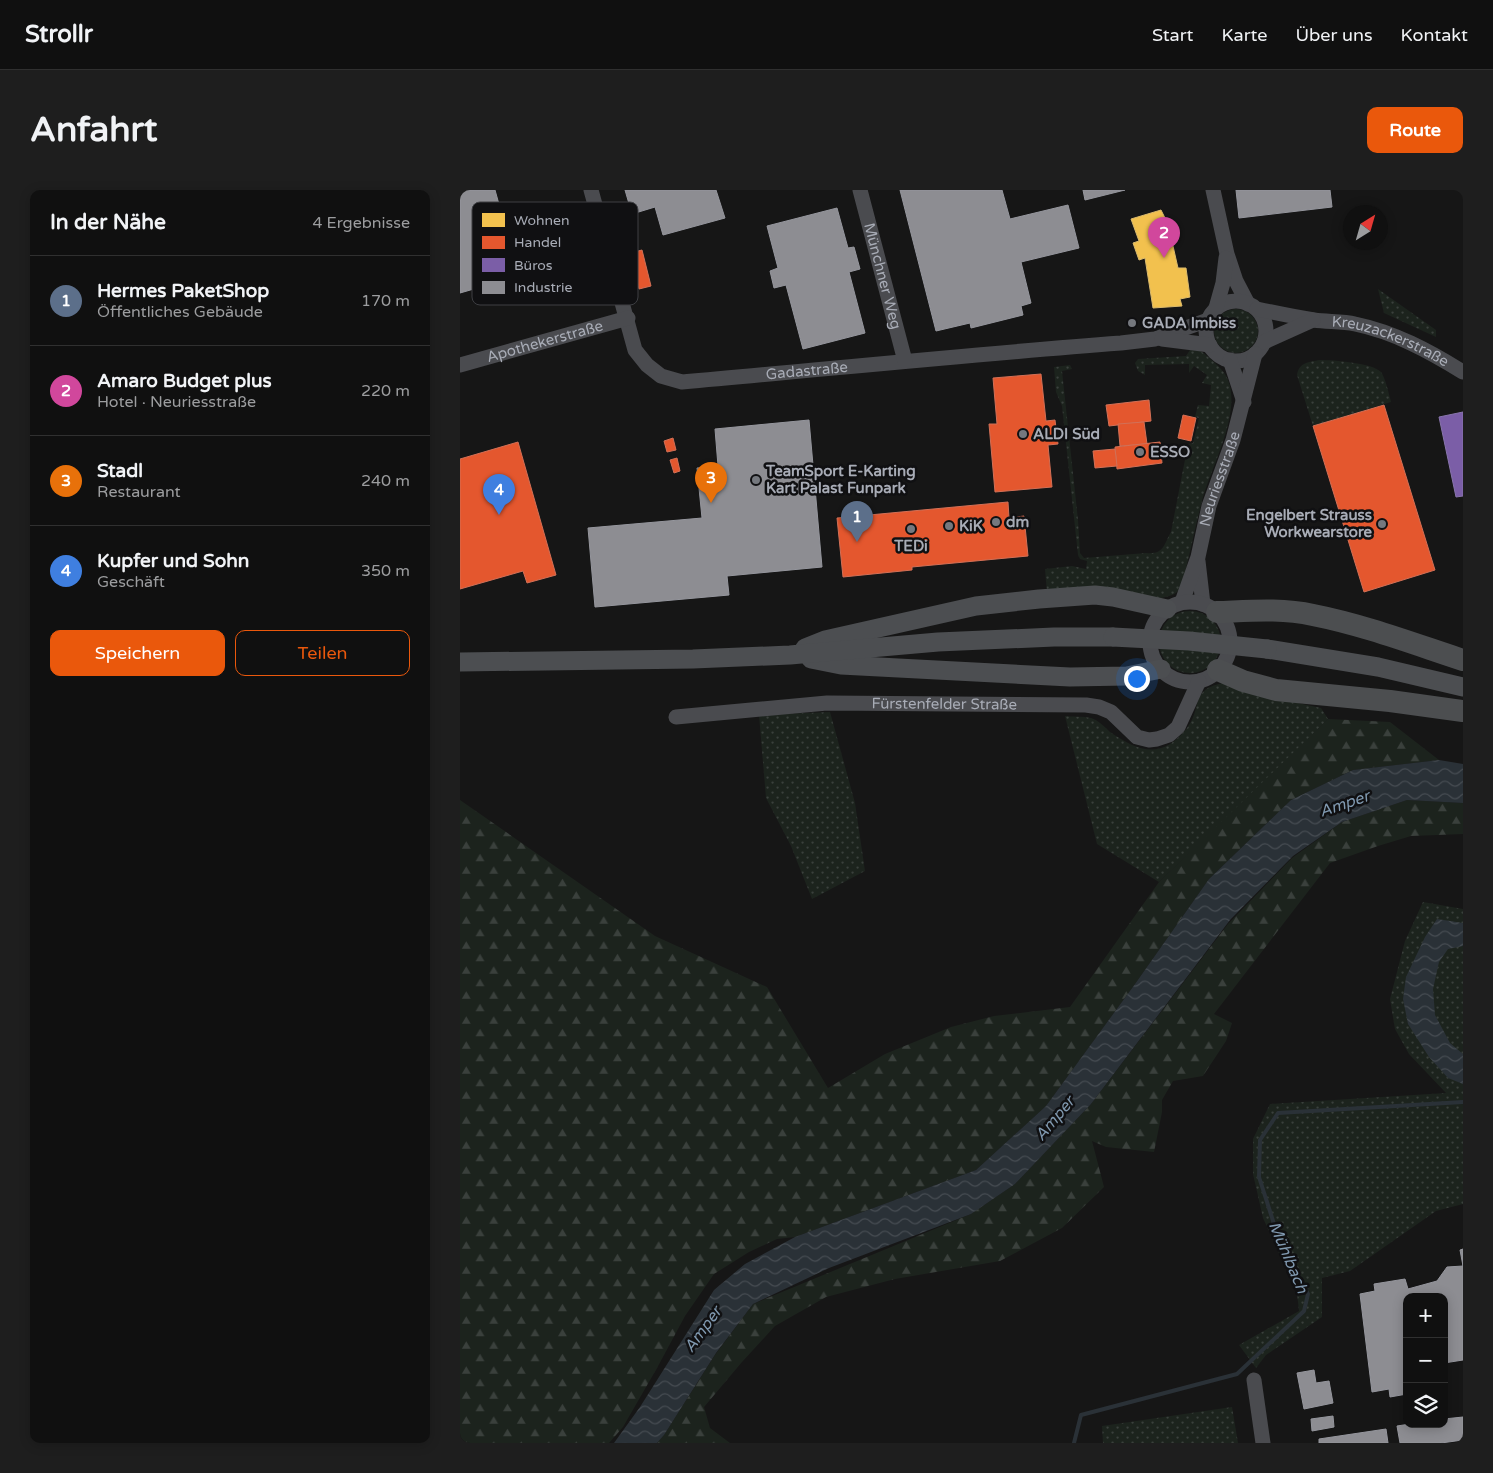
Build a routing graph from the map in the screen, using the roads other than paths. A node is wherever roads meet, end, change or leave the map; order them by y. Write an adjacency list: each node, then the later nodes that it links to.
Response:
1 (860, 190): 13 (street, Münchner Weg)
2 (1213, 190): 3 (street)
3 (1226, 254): 5 (street); 6 (street)
4 (624, 305): 7 (street, Gadastraße)
5 (1253, 306): 6 (street); 8 (street, Kreuzackerstraße); 11 (street)
6 (1212, 314): 9 (street, Gadastraße); 10 (street)
7 (628, 318): 13 (street, Gadastraße); 14 (street, Apothekerstraße)
8 (1313, 320): 11 (street, Kreuzackerstraße); 15 (street, Kreuzackerstraße)
9 (1155, 339): 10 (street, Gadastraße); 13 (street, Gadastraße)
10 (1210, 345): 12 (street)
11 (1260, 348): 12 (street); 16 (street, Neuriesstraße)
12 (1230, 360): 16 (street)
13 (905, 361)
14 (460, 365)
15 (1463, 372)
16 (1244, 402): 17 (street, Neuriesstraße)
17 (1198, 557): 18 (street, Neuriesstraße); 19 (street, Neuriesstraße)
18 (1174, 606): 19 (street); 20 (main road); 23 (street)
19 (1210, 608): 21 (highway); 24 (street)
20 (790, 655): 22 (main road); 23 (main road); 27 (main road, bridge)
21 (1463, 660)
22 (460, 662)
23 (1161, 669): 25 (street)
24 (1218, 670): 26 (street); 29 (highway)
25 (1180, 680): 26 (street); 28 (street)
26 (1199, 681): 28 (street, Fürstenfelder Straße)
27 (1463, 687)
28 (1186, 710): 30 (street, Fürstenfelder Straße)
29 (1463, 712)
30 (676, 717)
31 (1254, 1380): 32 (street)
32 (1263, 1443)

